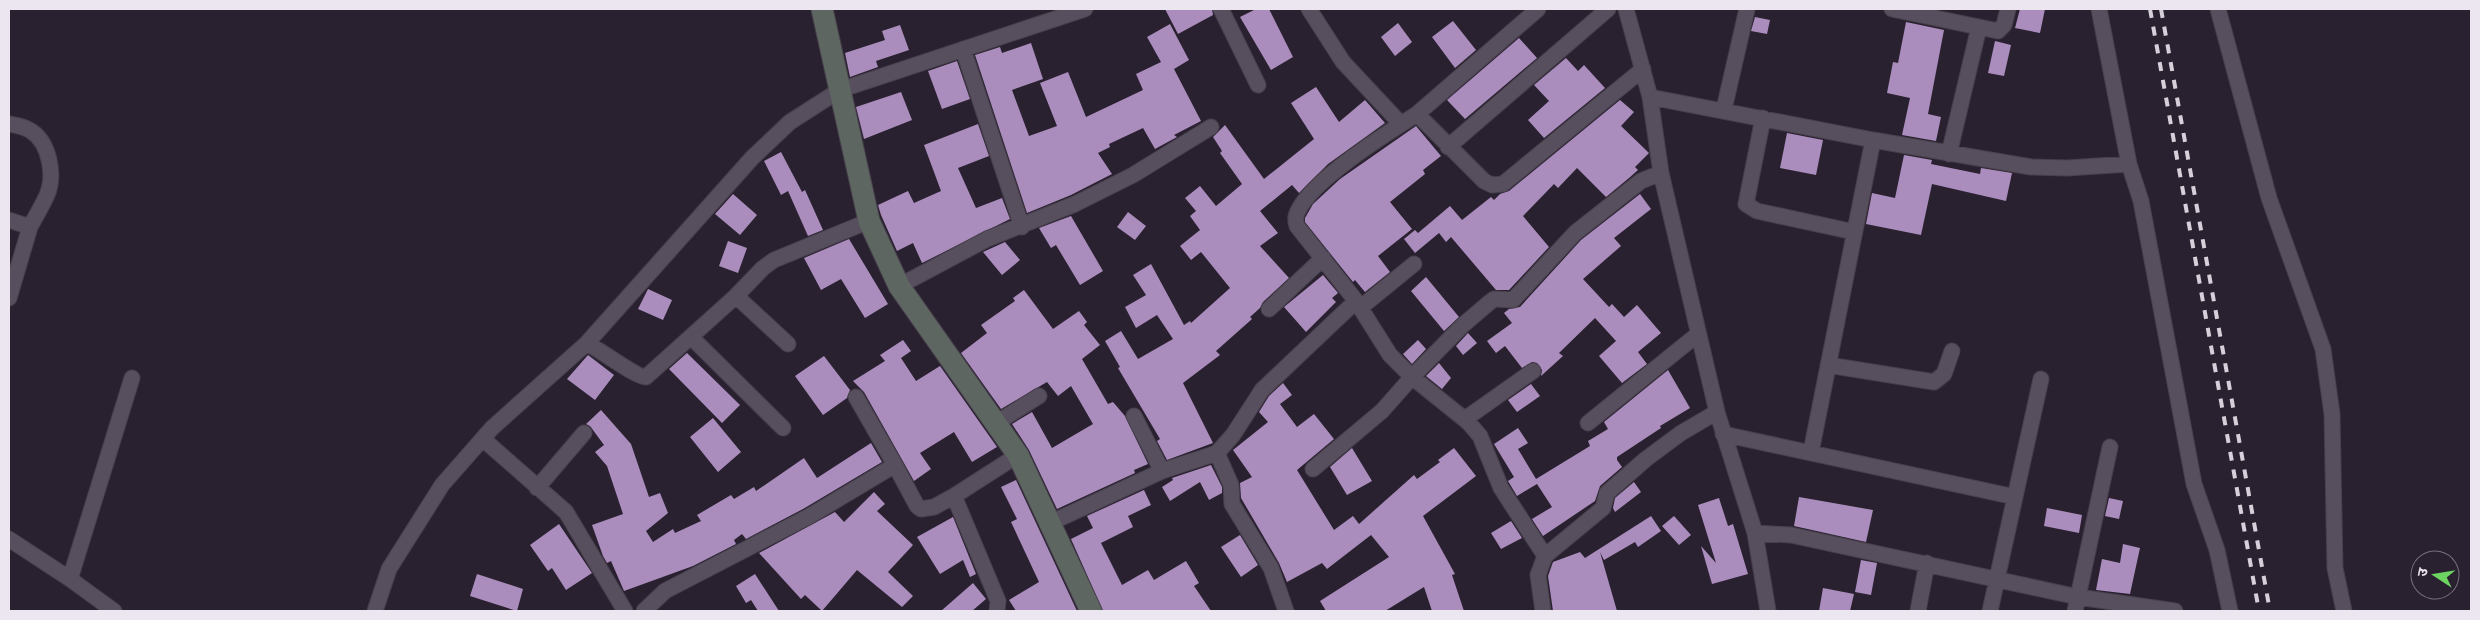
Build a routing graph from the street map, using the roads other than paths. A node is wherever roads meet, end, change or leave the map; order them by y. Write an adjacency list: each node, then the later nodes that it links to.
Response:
1 (822, 9): 18 (street)
2 (1085, 9): 15 (street)
3 (1221, 9): 17 (street)
4 (1309, 9): 24 (street)
5 (1538, 9): 21 (street)
6 (1608, 9): 27 (street)
7 (1626, 9): 16 (street)
8 (1747, 9): 20 (street)
9 (1892, 9): 13 (street)
10 (2008, 9): 14 (street)
11 (2099, 9): 29 (street)
12 (2218, 9): 95 (street)
13 (1935, 13): 14 (street)
14 (1979, 27): 28 (street)
15 (963, 49): 18 (street); 34 (street)
16 (1643, 68): 19 (street); 27 (street)
17 (1258, 85)
18 (840, 90): 32 (street); 45 (street)
19 (1650, 97): 20 (street); 30 (street)
20 (1724, 109): 22 (street)
21 (1417, 114): 24 (street); 27 (street)
22 (1763, 118): 26 (street); 35 (street)
23 (9, 124): 33 (street)
24 (1401, 124): 36 (street)
25 (1211, 127): 34 (street)
26 (1873, 140): 28 (street); 35 (street)
27 (1448, 147)
28 (1949, 154): 29 (street)
29 (2129, 164): 94 (street)
30 (1661, 173): 43 (street); 50 (street)
31 (9, 220): 33 (street)
32 (869, 220): 38 (street); 39 (street)
33 (30, 227): 40 (street)
34 (1022, 227): 38 (street)
35 (1854, 232): 48 (street)
36 (1323, 258): 41 (street); 42 (street)
37 (1414, 264): 41 (street)
38 (899, 286): 58 (street)
39 (736, 296): 44 (street); 46 (street)
40 (9, 297)
41 (1358, 304): 50 (street); 66 (street)
42 (1269, 309)
43 (1698, 334): 55 (street); 59 (street)
44 (692, 338): 45 (street); 60 (street)
45 (587, 343): 63 (street)
46 (788, 344)
47 (1952, 351): 48 (street)
48 (1828, 365): 65 (street)
49 (1533, 371): 57 (street)
50 (1412, 377): 57 (street); 69 (street)
51 (132, 378): 80 (street)
52 (2041, 379): 73 (street)
53 (1039, 396): 58 (street)
54 (856, 397): 68 (street)
55 (1717, 412): 62 (street); 77 (street)
56 (1134, 416): 70 (street)
57 (1465, 419): 77 (street)
58 (996, 423): 67 (street)
59 (1588, 423)
60 (783, 428)
61 (584, 433): 71 (street)
62 (1723, 434): 65 (street); 75 (street)
63 (483, 439): 71 (street); 83 (street)
64 (2110, 447): 81 (street)
65 (1811, 452): 73 (street)
66 (1217, 453): 70 (street); 88 (street)
67 (1018, 455): 72 (street); 74 (street)
68 (895, 465): 72 (street); 85 (street)
69 (1313, 468)
70 (1162, 471): 74 (street)
71 (538, 488): 84 (street)
72 (954, 496): 86 (street)
73 (2015, 497): 79 (street)
74 (1050, 524): 87 (street)
75 (1756, 533): 78 (street); 90 (street)
76 (9, 539): 80 (street)
77 (1545, 556): 89 (street)
78 (1927, 563): 79 (street); 91 (street)
79 (1996, 578): 81 (street); 92 (street)
80 (70, 579): 82 (street)
81 (2076, 604): 93 (street)
82 (114, 611)
83 (374, 611)
84 (625, 611)
85 (644, 611)
86 (997, 611)
87 (1092, 611)
88 (1286, 611)
89 (1543, 611)
90 (1768, 611)
91 (1918, 611)
92 (1990, 611)
93 (2175, 611)
94 (2230, 611)
95 (2344, 611)

